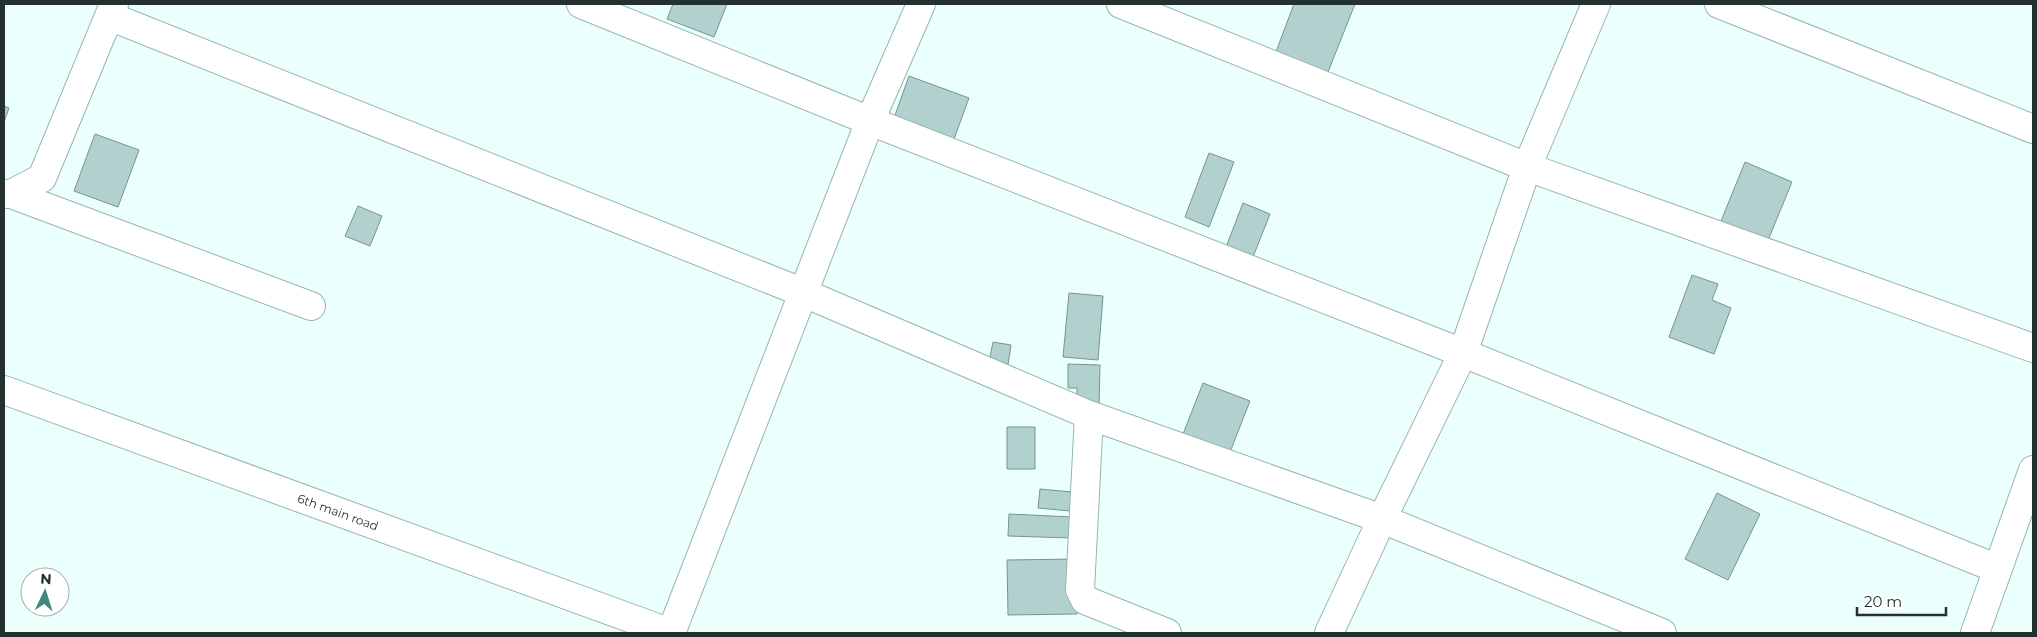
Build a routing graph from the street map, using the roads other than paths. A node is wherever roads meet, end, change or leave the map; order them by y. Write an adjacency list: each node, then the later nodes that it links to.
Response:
1 (581, 4): 7 (street)
2 (921, 4): 7 (street)
3 (1121, 4): 9 (street)
4 (1596, 4): 9 (street)
5 (1719, 4): 8 (street)
6 (112, 10): 10 (street); 11 (street)
7 (870, 121): 11 (street); 14 (street)
8 (2033, 128)
9 (1527, 167): 13 (street); 14 (street)
10 (8, 194): 12 (street)
11 (804, 292): 16 (street); 20 (street)
12 (311, 306)
13 (2033, 348)
14 (1463, 353): 18 (street); 19 (street)
15 (4, 390): 20 (street, 6th main road)
16 (1089, 415): 18 (street); 21 (street)
17 (2033, 470): 19 (street)
18 (1382, 519): 22 (street); 23 (street)
19 (1998, 569): 24 (street)
20 (671, 633)
21 (1166, 633)
22 (1329, 633)
23 (1662, 633)
24 (1975, 633)

